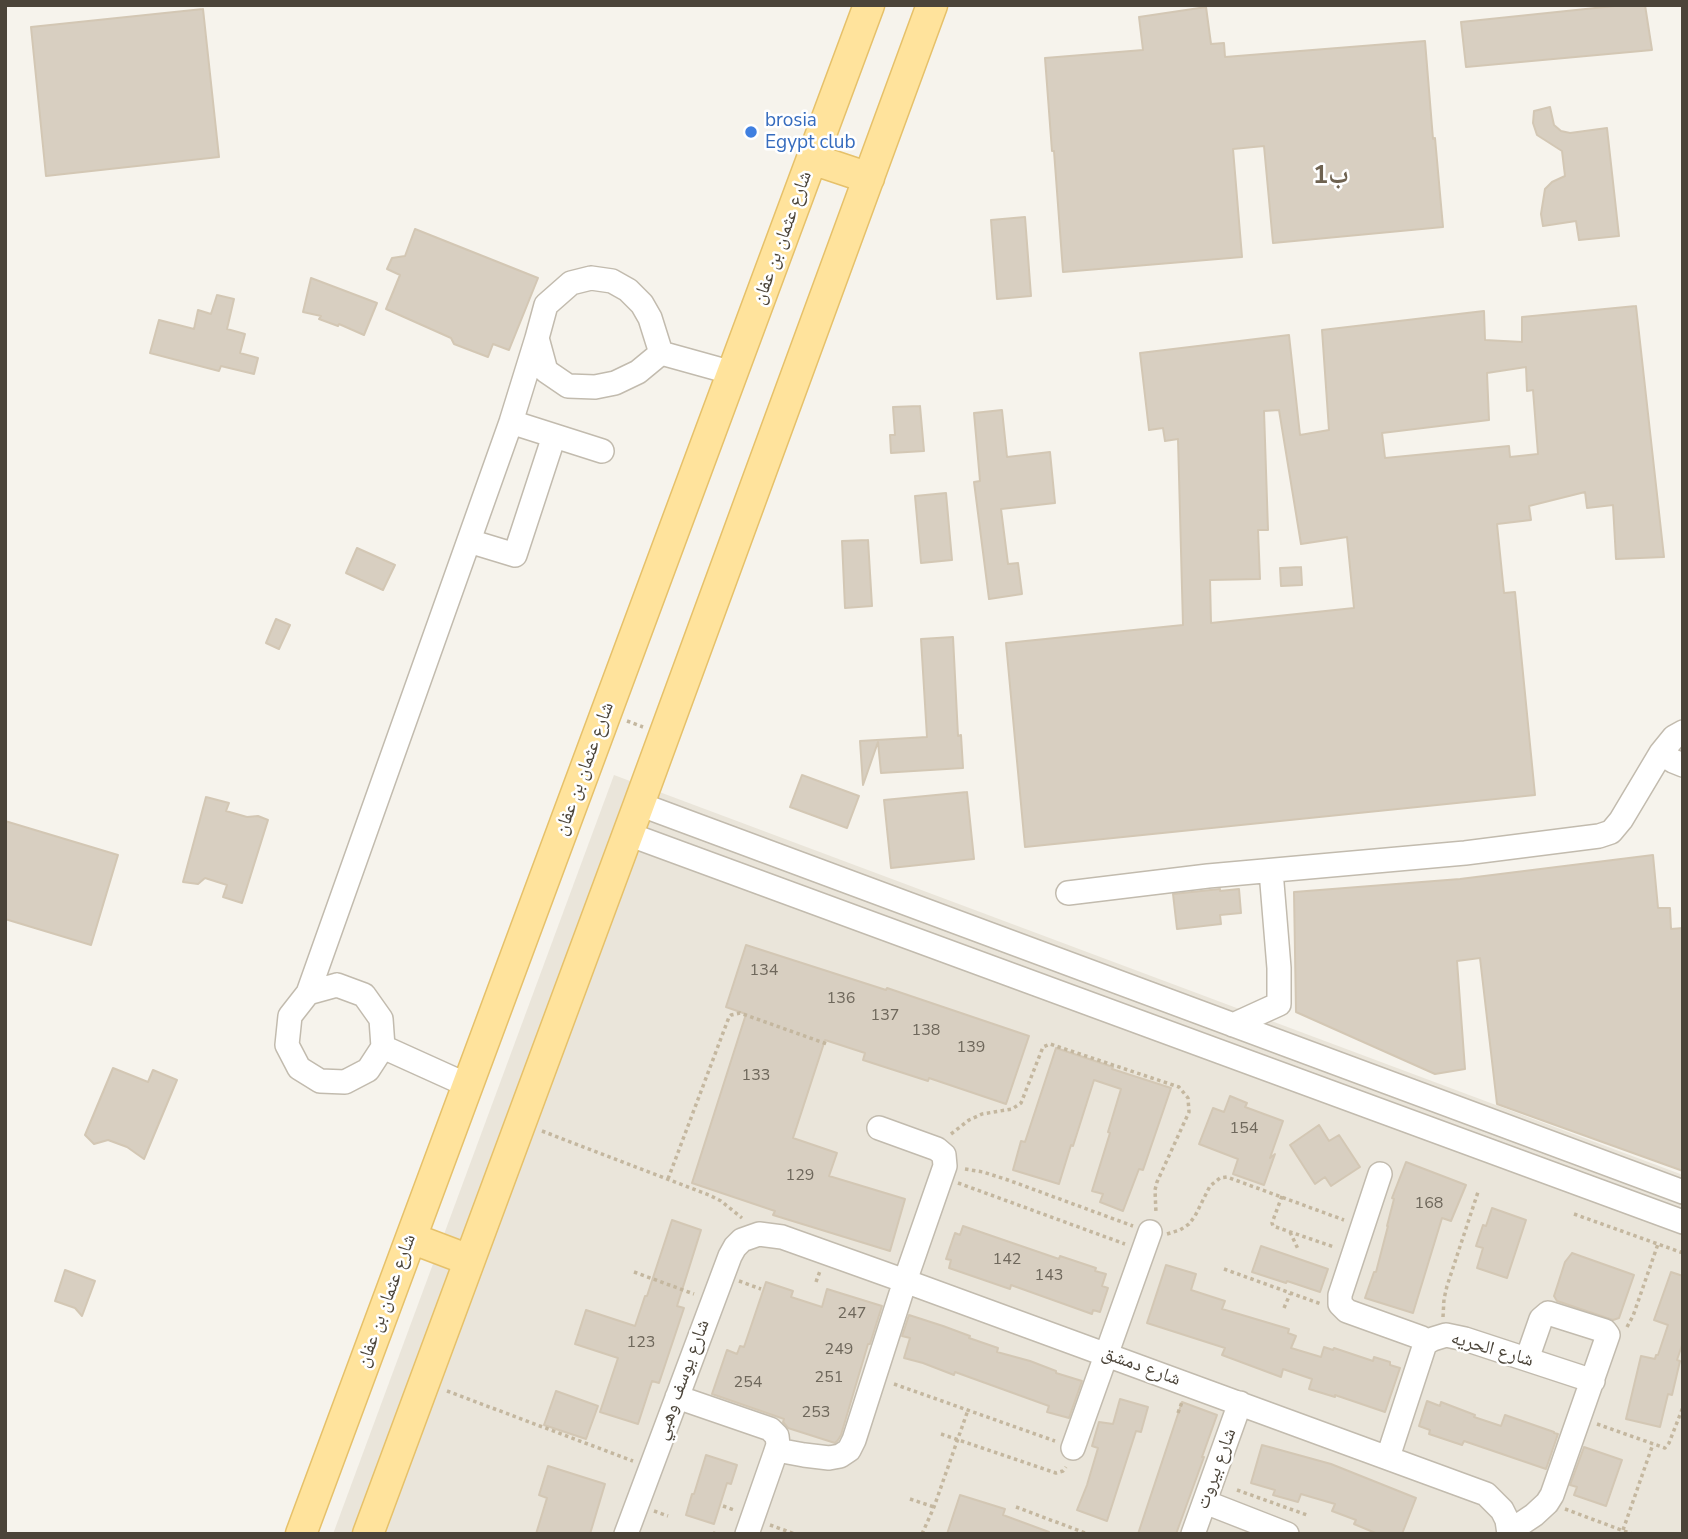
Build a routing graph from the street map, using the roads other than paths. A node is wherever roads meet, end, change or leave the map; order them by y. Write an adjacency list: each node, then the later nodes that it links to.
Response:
1 (869, 5): 3 (main road, شارع عثمان بن عفان)
2 (932, 5): 4 (main road)
3 (812, 159): 4 (main road); 7 (main road, شارع عثمان بن عفان)
4 (869, 178): 15 (main road)
5 (537, 338): 6 (street); 6 (street); 8 (street)
6 (661, 352): 7 (street)
7 (733, 373): 26 (main road, شارع عثمان بن عفان)
8 (511, 422): 9 (street); 11 (street)
9 (554, 436): 10 (street); 11 (street)
10 (602, 452)
11 (469, 541): 23 (street)
12 (1683, 732): 13 (street)
13 (1661, 753): 14 (street); 17 (street)
14 (1683, 765)
15 (639, 804): 16 (main road); 18 (street)
16 (628, 834): 21 (street); 38 (main road)
17 (1271, 871): 19 (street); 24 (street)
18 (849, 883): 20 (street); 21 (street)
19 (1068, 893)
20 (919, 909): 22 (street); 24 (street)
21 (839, 912): 22 (street)
22 (908, 937): 30 (street)
23 (308, 993): 25 (street); 25 (street)
24 (1233, 1025): 27 (street)
25 (383, 1047): 26 (street)
26 (467, 1085): 36 (main road, شارع عثمان بن عفان)
27 (1499, 1123): 29 (street); 30 (street)
28 (879, 1128): 39 (street)
29 (1565, 1148): 32 (street); 33 (street)
30 (1489, 1151): 32 (street)
31 (1380, 1174): 40 (street)
32 (1556, 1176): 34 (street)
33 (1683, 1192)
34 (1683, 1223)
35 (752, 1235): 39 (street, شارع دمشق); 44 (street, شارع يوسف وهبي)
36 (411, 1238): 38 (main road); 52 (main road, شارع عثمان بن عفان)
37 (1147, 1242): 41 (street)
38 (469, 1260): 53 (main road)
39 (905, 1280): 41 (street, شارع دمشق); 47 (street)
40 (1436, 1339): 42 (street, شارع الحريه); 48 (street, شارع الحريه)
41 (1106, 1354): 45 (street, شارع دمشق); 46 (street)
42 (1527, 1359): 43 (street, شارع الحريه); 43 (street)
43 (1593, 1381): 51 (street)
44 (677, 1397): 47 (street); 54 (street, شارع يوسف وهبي)
45 (1241, 1403): 48 (street, شارع دمشق); 49 (street, شارع بيروت)
46 (1073, 1448)
47 (777, 1450): 50 (street)
48 (1388, 1457): 51 (street, شارع دمشق)
49 (1208, 1492): 55 (street, شارع بيروت); 56 (street)
50 (749, 1526)
51 (1510, 1532)
52 (301, 1534)
53 (368, 1534)
54 (626, 1534)
55 (1193, 1534)
56 (1287, 1534)

